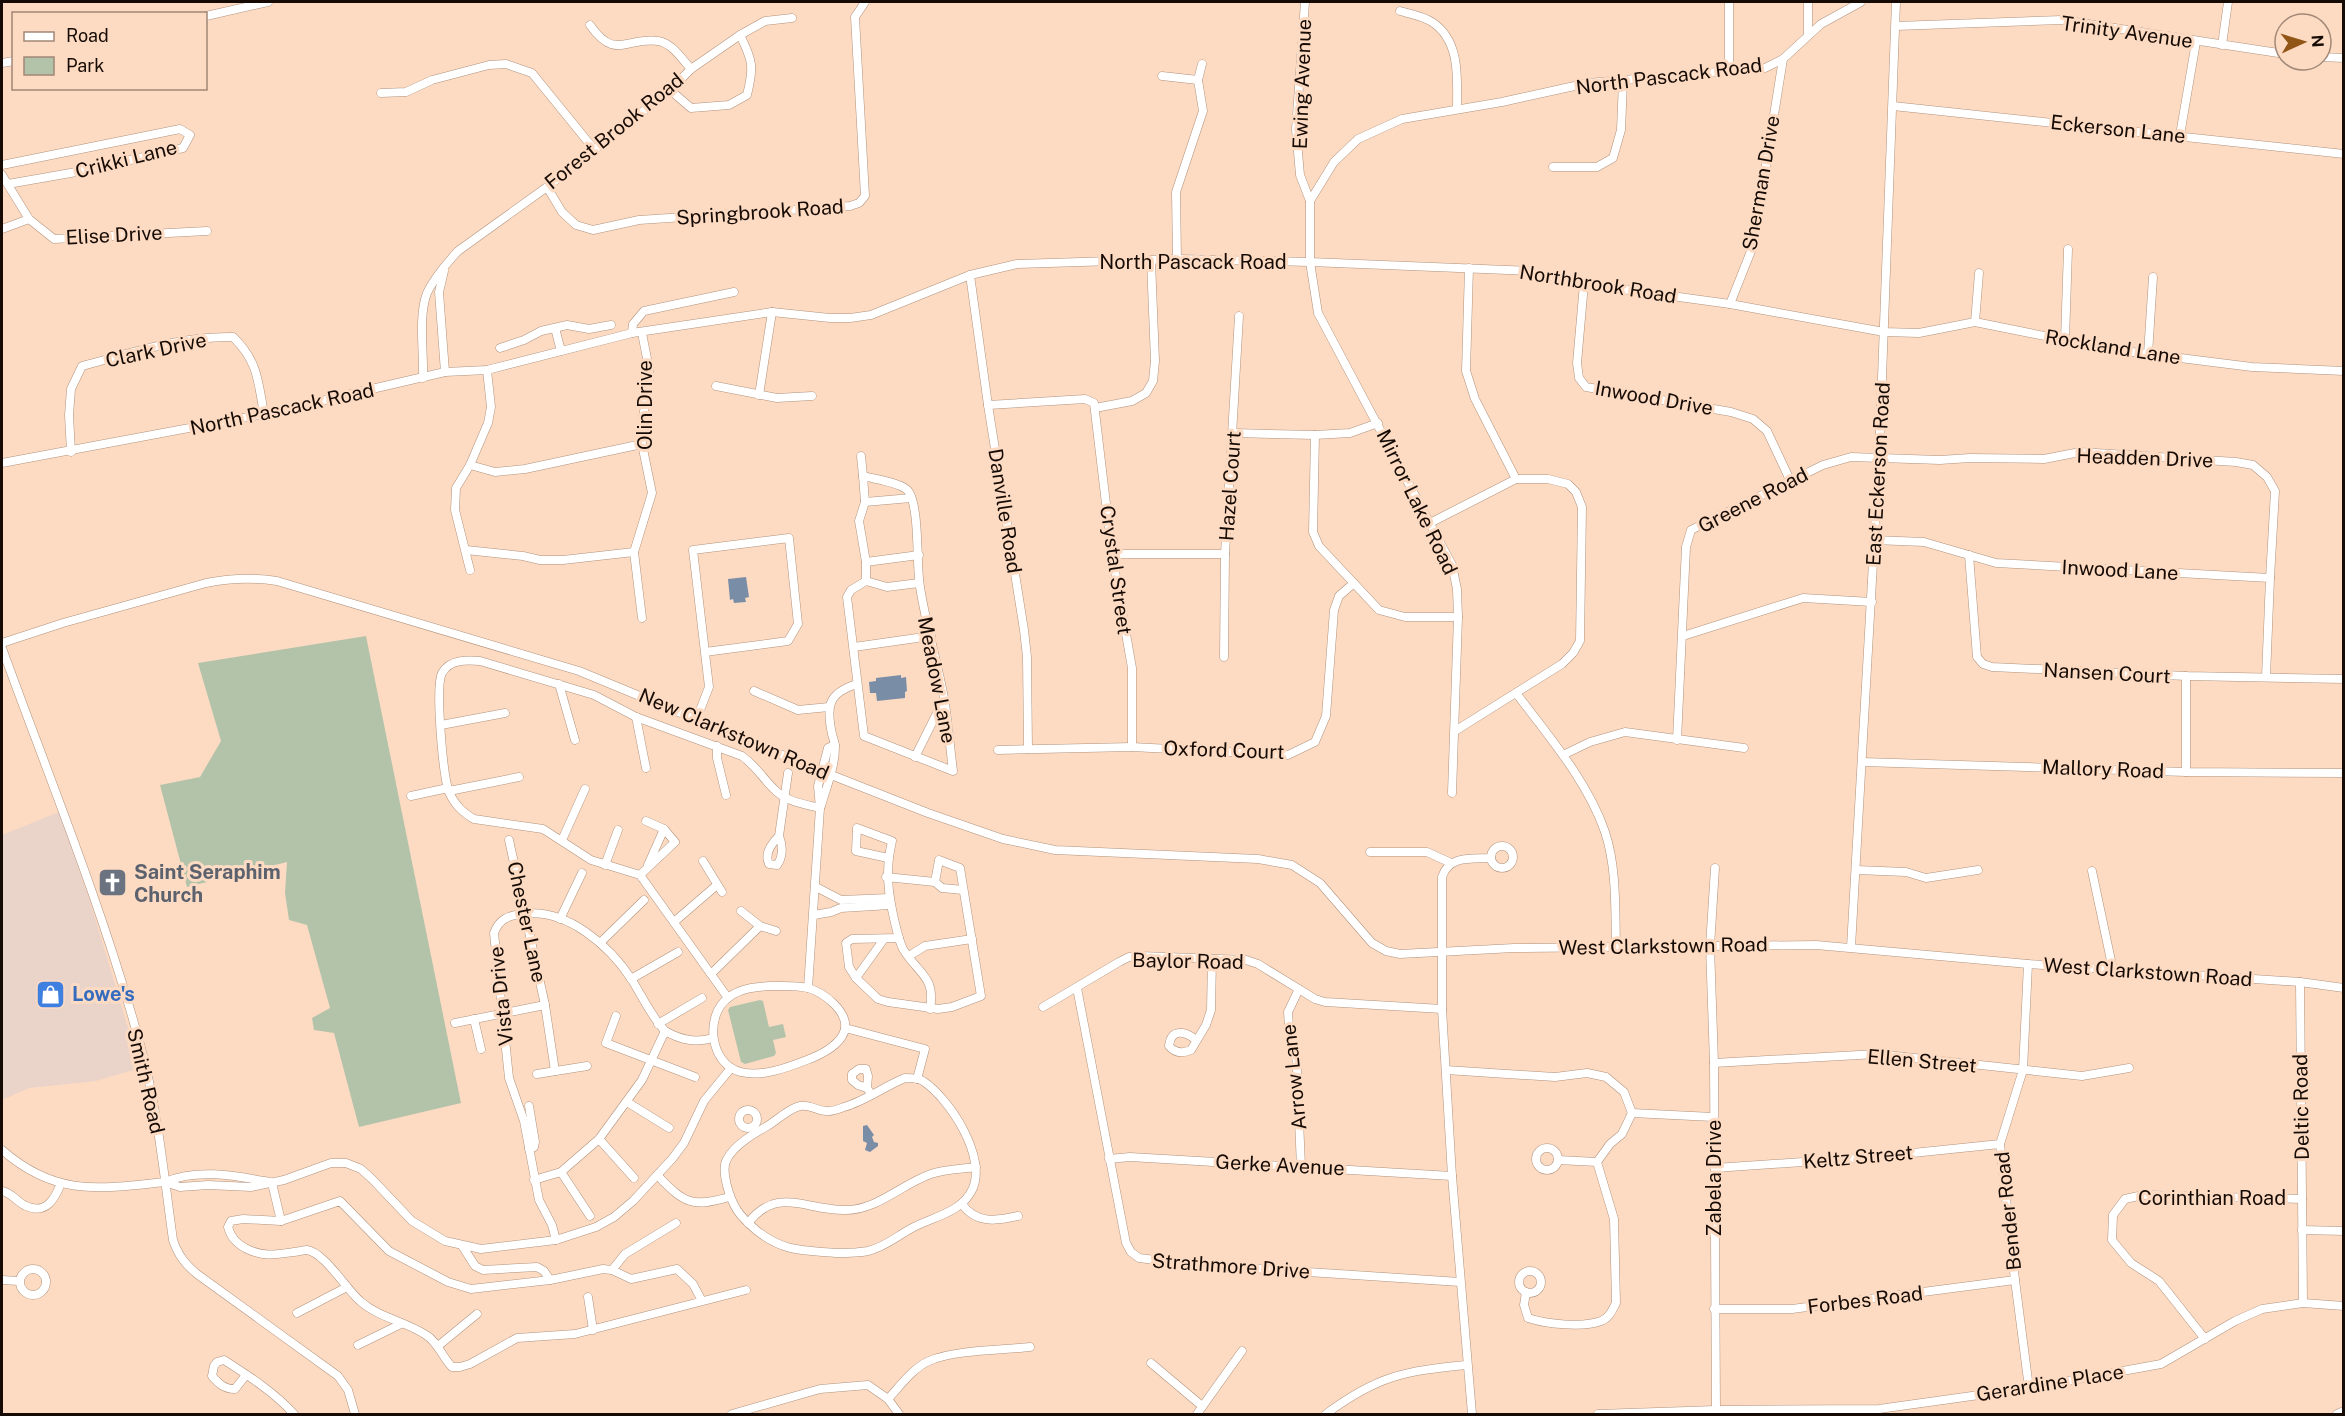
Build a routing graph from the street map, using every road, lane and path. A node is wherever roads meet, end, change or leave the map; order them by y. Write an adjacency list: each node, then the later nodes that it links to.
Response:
1 (267, 2): 9 (street)
2 (865, 2): 38 (street, Springbrook Road)
3 (1305, 2): 39 (street, Ewing Avenue)
4 (1729, 2): 23 (street)
5 (1808, 2): 16 (street)
6 (1861, 2): 16 (street, North Pascack Road)
7 (1896, 2): 14 (street, East Eckerson Road)
8 (2228, 2): 18 (street)
9 (238, 4): 11 (street)
10 (1401, 11): 30 (street)
11 (207, 16)
12 (792, 18): 15 (street, Forest Brook Road)
13 (590, 26): 22 (street)
14 (1896, 26): 17 (street, Trinity Avenue); 29 (street, East Eckerson Road)
15 (740, 35): 22 (street, Forest Brook Road); 27 (street)
16 (1808, 35): 20 (street, North Pascack Road)
17 (2196, 42): 18 (street, Trinity Avenue); 31 (street)
18 (2222, 45): 19 (street, Trinity Avenue)
19 (2273, 52)
20 (1783, 59): 23 (street, North Pascack Road); 54 (street, Sherman Drive)
21 (1202, 64): 25 (street)
22 (691, 69): 27 (street, Forest Brook Road)
23 (1730, 71): 26 (street, North Pascack Road)
24 (1162, 76): 25 (street)
25 (1198, 80): 44 (street)
26 (1623, 81): 30 (street, North Pascack Road); 35 (street)
27 (670, 90): 32 (street, Forest Brook Road)
28 (381, 93): 32 (street)
29 (1893, 106): 31 (street, Eckerson Lane); 60 (street, East Eckerson Road)
30 (1457, 109): 39 (street, North Pascack Road)
31 (2180, 135): 33 (street, Eckerson Lane)
32 (593, 148): 38 (street, Forest Brook Road)
33 (2343, 154)
34 (2, 165): 37 (street, Crikki Lane)
35 (1553, 167)
36 (2, 175): 37 (street, Elise Drive)
37 (8, 184): 40 (street, Elise Drive)
38 (547, 187): 47 (street, Forest Brook Road)
39 (1310, 201): 46 (street, North Pascack Road)
40 (29, 219): 41 (street); 42 (street, Elise Drive)
41 (2, 229)
42 (207, 231)
43 (2068, 249): 63 (street)
44 (1177, 259): 45 (street, North Pascack Road); 46 (street, North Pascack Road)
45 (1150, 261): 50 (street, North Pascack Road); 75 (street)
46 (1310, 262): 48 (street, Northbrook Road); 77 (street, Mirror Lake Road)
47 (446, 264): 69 (street); 70 (street, Forest Brook Road)
48 (1469, 268): 52 (street, Northbrook Road); 87 (street)
49 (1979, 273): 57 (street)
50 (970, 275): 55 (street, North Pascack Road); 74 (street, Danville Road)
51 (2153, 277): 66 (street)
52 (1584, 284): 54 (street, Northbrook Road); 88 (street, Inwood Drive)
53 (734, 292): 61 (street)
54 (1730, 304): 60 (street, Northbrook Road)
55 (772, 312): 62 (street, North Pascack Road); 72 (street)
56 (1239, 316): 78 (street, Hazel Court)
57 (1975, 322): 60 (street, Rockland Lane); 63 (street, Rockland Lane)
58 (611, 325): 59 (street)
59 (555, 328): 64 (street); 65 (street)
60 (1884, 332): 83 (street, East Eckerson Road)
61 (632, 333): 62 (street, North Pascack Road); 65 (street, North Pascack Road)
62 (642, 333): 80 (street, Olin Drive)
63 (2065, 340): 66 (street, Rockland Lane)
64 (500, 348)
65 (561, 351): 67 (street, North Pascack Road)
66 (2148, 354): 68 (street, Rockland Lane)
67 (487, 370): 69 (street, North Pascack Road); 85 (street)
68 (2343, 371)
69 (445, 372): 70 (street, North Pascack Road)
70 (423, 378): 76 (street, North Pascack Road)
71 (716, 387): 72 (street)
72 (759, 395): 73 (street)
73 (812, 396)
74 (988, 405): 75 (street); 133 (street, Danville Road)
75 (1095, 408): 95 (street, Crystal Street)
76 (264, 414): 81 (street, North Pascack Road); 81 (street, Clark Drive)
77 (1378, 423): 79 (street); 91 (street, Mirror Lake Road)
78 (1233, 433): 79 (street); 96 (street, Hazel Court)
79 (1315, 435): 104 (street)
80 (642, 444): 85 (street); 94 (street, Olin Drive)
81 (71, 452): 84 (street, North Pascack Road)
82 (861, 456): 86 (street)
83 (1879, 459): 88 (street, Greene Road); 92 (street, East Eckerson Road); 101 (street, Headden Drive)
84 (2, 464)
85 (470, 465): 93 (street)
86 (863, 476): 89 (street); 90 (street)
87 (1516, 479): 91 (street); 120 (street)
88 (1790, 480): 109 (street, Greene Road)
89 (911, 498): 90 (street); 97 (street, Meadow Lane)
90 (865, 502): 99 (street)
91 (1430, 523): 106 (street, Mirror Lake Road)
92 (1874, 540): 98 (street, Inwood Lane); 105 (street, East Eckerson Road)
93 (466, 550): 94 (street); 100 (street)
94 (634, 552): 107 (street, Olin Drive)
95 (1112, 554): 96 (street); 131 (street, Crystal Street)
96 (1226, 554): 113 (street, Hazel Court)
97 (919, 555): 99 (street); 103 (street, Meadow Lane)
98 (1969, 555): 101 (street, Inwood Lane); 114 (street, Nansen Court)
99 (866, 562): 102 (street)
100 (470, 570)
101 (2270, 578): 115 (street)
102 (866, 581): 103 (street); 111 (street, Meadow Lane)
103 (919, 583): 108 (street, Meadow Lane)
104 (1354, 583): 106 (street); 131 (street, Oxford Court)
105 (1872, 602): 109 (street); 137 (street, East Eckerson Road)
106 (1458, 617): 127 (street, Mirror Lake Road)
107 (642, 618)
108 (931, 636): 111 (street); 121 (street, Meadow Lane)
109 (1683, 636): 129 (street, Greene Road)
110 (2, 646): 125 (street, New Clarkstown Road); 250 (street, Smith Road)
111 (854, 647): 118 (street, Meadow Lane)
112 (705, 652): 112 (street); 125 (street)
113 (1224, 657)
114 (2186, 676): 115 (street, Nansen Court); 139 (street)
115 (2266, 677): 116 (street, Nansen Court)
116 (2343, 679)
117 (559, 684): 124 (street); 126 (street); 128 (street)
118 (857, 684): 122 (street); 136 (street, Meadow Lane)
119 (754, 691): 122 (street)
120 (1516, 693): 127 (street); 135 (street)
121 (944, 699): 136 (street); 136 (street, Meadow Lane)
122 (829, 707): 141 (street)
123 (505, 713): 126 (street)
124 (636, 717): 130 (street); 138 (street)
125 (698, 718): 141 (street, New Clarkstown Road)
126 (441, 725): 145 (street)
127 (1455, 730): 146 (street, Mirror Lake Road)
128 (575, 740)
129 (1677, 740): 132 (street); 135 (street)
130 (717, 746): 147 (street); 149 (street)
131 (1132, 747): 133 (street, Oxford Court)
132 (1744, 748)
133 (1028, 749): 134 (street, Oxford Court)
134 (998, 750)
135 (1563, 755): 187 (street)
136 (915, 757)
137 (1862, 762): 139 (street, Mallory Road); 164 (street, East Eckerson Road)
138 (646, 768)
139 (2186, 772): 142 (street, Mallory Road)
140 (788, 773): 149 (street)
141 (825, 773): 150 (street); 190 (street, New Clarkstown Road)
142 (2343, 773)
143 (519, 777): 145 (street)
144 (585, 789): 156 (street)
145 (448, 790): 148 (street); 156 (street)
146 (1452, 793)
147 (726, 795)
148 (411, 796)
149 (784, 796): 150 (street); 154 (street)
150 (820, 808): 171 (street)
151 (646, 821): 152 (street)
152 (664, 829): 167 (street); 167 (street)
153 (618, 830): 162 (street)
154 (779, 836)
155 (510, 840): 176 (street, Chester Lane)
156 (562, 840): 162 (street)
157 (1370, 852): 161 (street)
158 (888, 858): 158 (street); 169 (street)
159 (1491, 858): 161 (street)
160 (703, 861): 179 (street)
161 (1451, 863): 190 (street)
162 (605, 866): 167 (street)
163 (1715, 868): 186 (street, Zabela Drive)
164 (1856, 870): 165 (street); 188 (street, East Eckerson Road)
165 (1978, 870)
166 (2092, 871): 194 (street)
167 (643, 872): 179 (street)
168 (582, 873): 178 (street)
169 (886, 877): 170 (street); 174 (street)
170 (935, 882): 172 (street); 172 (street)
171 (816, 886): 174 (street); 177 (street)
172 (963, 890): 184 (street)
173 (644, 900): 185 (street)
174 (890, 901): 177 (street); 182 (street)
175 (741, 911): 180 (street)
176 (525, 913): 178 (street); 205 (street, Chester Lane); 209 (street, Vista Drive)
177 (814, 915): 199 (street)
178 (560, 919): 185 (street)
179 (674, 922): 195 (street)
180 (760, 926): 181 (street); 195 (street)
181 (776, 931)
182 (899, 938): 183 (street); 191 (street)
183 (885, 939): 196 (street); 196 (street)
184 (972, 939): 191 (street); 207 (street)
185 (600, 943): 197 (street)
186 (1710, 946): 187 (street, West Clarkstown Road); 188 (street, West Clarkstown Road); 220 (street, Zabela Drive)
187 (1616, 947): 190 (street, West Clarkstown Road)
188 (1851, 947): 193 (street, West Clarkstown Road)
189 (678, 952): 197 (street)
190 (1443, 953): 208 (street)
191 (909, 956): 207 (street)
192 (1212, 959): 200 (street, Baylor Road); 202 (street, Baylor Road); 217 (street)
193 (2028, 964): 194 (street, West Clarkstown Road); 225 (street, Bender Road)
194 (2113, 970): 198 (street, West Clarkstown Road)
195 (711, 974): 204 (street)
196 (856, 978): 207 (street)
197 (631, 979): 213 (street)
198 (2300, 982): 201 (street, West Clarkstown Road); 255 (street, Deltic Road)
199 (808, 988): 204 (street); 214 (street)
200 (1077, 988): 206 (street, Baylor Road); 239 (street, Strathmore Drive)
201 (2343, 988)
202 (1299, 989): 208 (street, Baylor Road); 243 (street, Arrow Lane)
203 (702, 998): 213 (street)
204 (728, 998): 216 (street)
205 (545, 1005): 209 (street, Chester Lane); 226 (street, Chester Lane)
206 (1043, 1007)
207 (930, 1009)
208 (1442, 1009): 224 (street)
209 (502, 1013): 211 (street, Chester Lane); 237 (street, Vista Drive)
210 (616, 1016): 219 (street)
211 (474, 1019): 212 (street, Chester Lane); 218 (street)
212 (455, 1023)
213 (658, 1024): 215 (street)
214 (845, 1028): 222 (street); 229 (street)
215 (664, 1031): 216 (street); 219 (street)
216 (713, 1038): 222 (street)
217 (1196, 1040)
218 (482, 1049)
219 (652, 1060): 228 (street); 230 (street)
220 (1714, 1064): 225 (street, Ellen Street); 233 (street, Zabela Drive)
221 (587, 1066): 226 (street)
222 (731, 1068): 246 (street)
223 (2129, 1068): 225 (street, Ellen Street)
224 (1446, 1070): 232 (street); 247 (street)
225 (2023, 1070): 236 (street, Bender Road)
226 (555, 1071): 227 (street)
227 (537, 1074)
228 (695, 1077)
229 (916, 1078): 242 (street); 254 (street)
230 (627, 1102): 234 (street); 235 (street)
231 (529, 1106): 237 (street)
232 (1632, 1113): 233 (street); 241 (street)
233 (1713, 1117): 244 (street, Zabela Drive)
234 (669, 1128)
235 (599, 1139): 245 (street); 248 (street)
236 (2000, 1144): 244 (street, Keltz Street); 269 (street, Bender Road)
237 (529, 1149): 249 (street, Vista Drive)
238 (2, 1150): 251 (street)
239 (1109, 1159): 243 (street, Gerke Avenue); 271 (street, Strathmore Drive)
240 (1558, 1160): 241 (street)
241 (1597, 1162): 274 (street)
242 (976, 1167): 256 (street); 261 (street)
243 (1301, 1167): 247 (street, Gerke Avenue)
244 (1715, 1168): 279 (street, Zabela Drive)
245 (561, 1172): 249 (street); 257 (street)
246 (658, 1176): 254 (street); 264 (street)
247 (1452, 1176): 271 (street)
248 (634, 1178)
249 (534, 1180): 264 (street, Vista Drive)
250 (165, 1182): 251 (street); 252 (street); 299 (street, Smith Road)
251 (61, 1183): 253 (street)
252 (272, 1183): 259 (street); 265 (street)
253 (2, 1191)
254 (729, 1197): 261 (street)
255 (2302, 1199): 262 (street, Deltic Road); 284 (street, Corinthian Road)
256 (962, 1204): 258 (street); 261 (street)
257 (590, 1216)
258 (1018, 1216)
259 (280, 1221): 268 (street); 272 (street)
260 (676, 1223): 266 (street)
261 (748, 1223)
262 (2302, 1230): 263 (street); 277 (street, Deltic Road)
263 (2343, 1231)
264 (556, 1240): 265 (street)
265 (463, 1247): 268 (street)
266 (612, 1270): 268 (street); 276 (street)
267 (2, 1280): 270 (street)
268 (550, 1280)
269 (2014, 1280): 279 (street, Forbes Road); 292 (street, Bender Road)
270 (19, 1281)
271 (1460, 1282): 290 (street)
272 (347, 1287): 280 (street); 282 (street)
273 (746, 1290): 276 (street)
274 (1526, 1292)
275 (588, 1298): 283 (street)
276 (702, 1301): 283 (street)
277 (2303, 1303): 278 (street, Gerardine Place); 284 (street, Gerardine Place)
278 (2343, 1306)
279 (1714, 1310): 296 (street, Zabela Drive)
280 (297, 1313)
281 (477, 1314): 286 (street)
282 (401, 1324): 285 (street); 286 (street)
283 (593, 1330): 286 (street)
284 (2205, 1339): 292 (street, Gerardine Place)
285 (358, 1345)
286 (438, 1346)
287 (1030, 1347): 293 (street)
288 (1242, 1352): 295 (street)
289 (1151, 1364): 295 (street)
290 (1467, 1365): 304 (street); 305 (street)
291 (246, 1375): 291 (street); 298 (street)
292 (2029, 1388): 296 (street, Gerardine Place)
293 (888, 1399): 294 (street); 302 (street)
294 (759, 1406): 300 (street); 301 (street)
295 (1202, 1406): 303 (street)
296 (1716, 1410): 306 (street, Gerardine Place)
297 (2343, 1411): 307 (street)
298 (294, 1414)
299 (355, 1414)
300 (732, 1414)
301 (761, 1414)
302 (899, 1414)
303 (1197, 1414)
304 (1326, 1414)
305 (1472, 1414)
306 (1598, 1414)
307 (2337, 1414)

